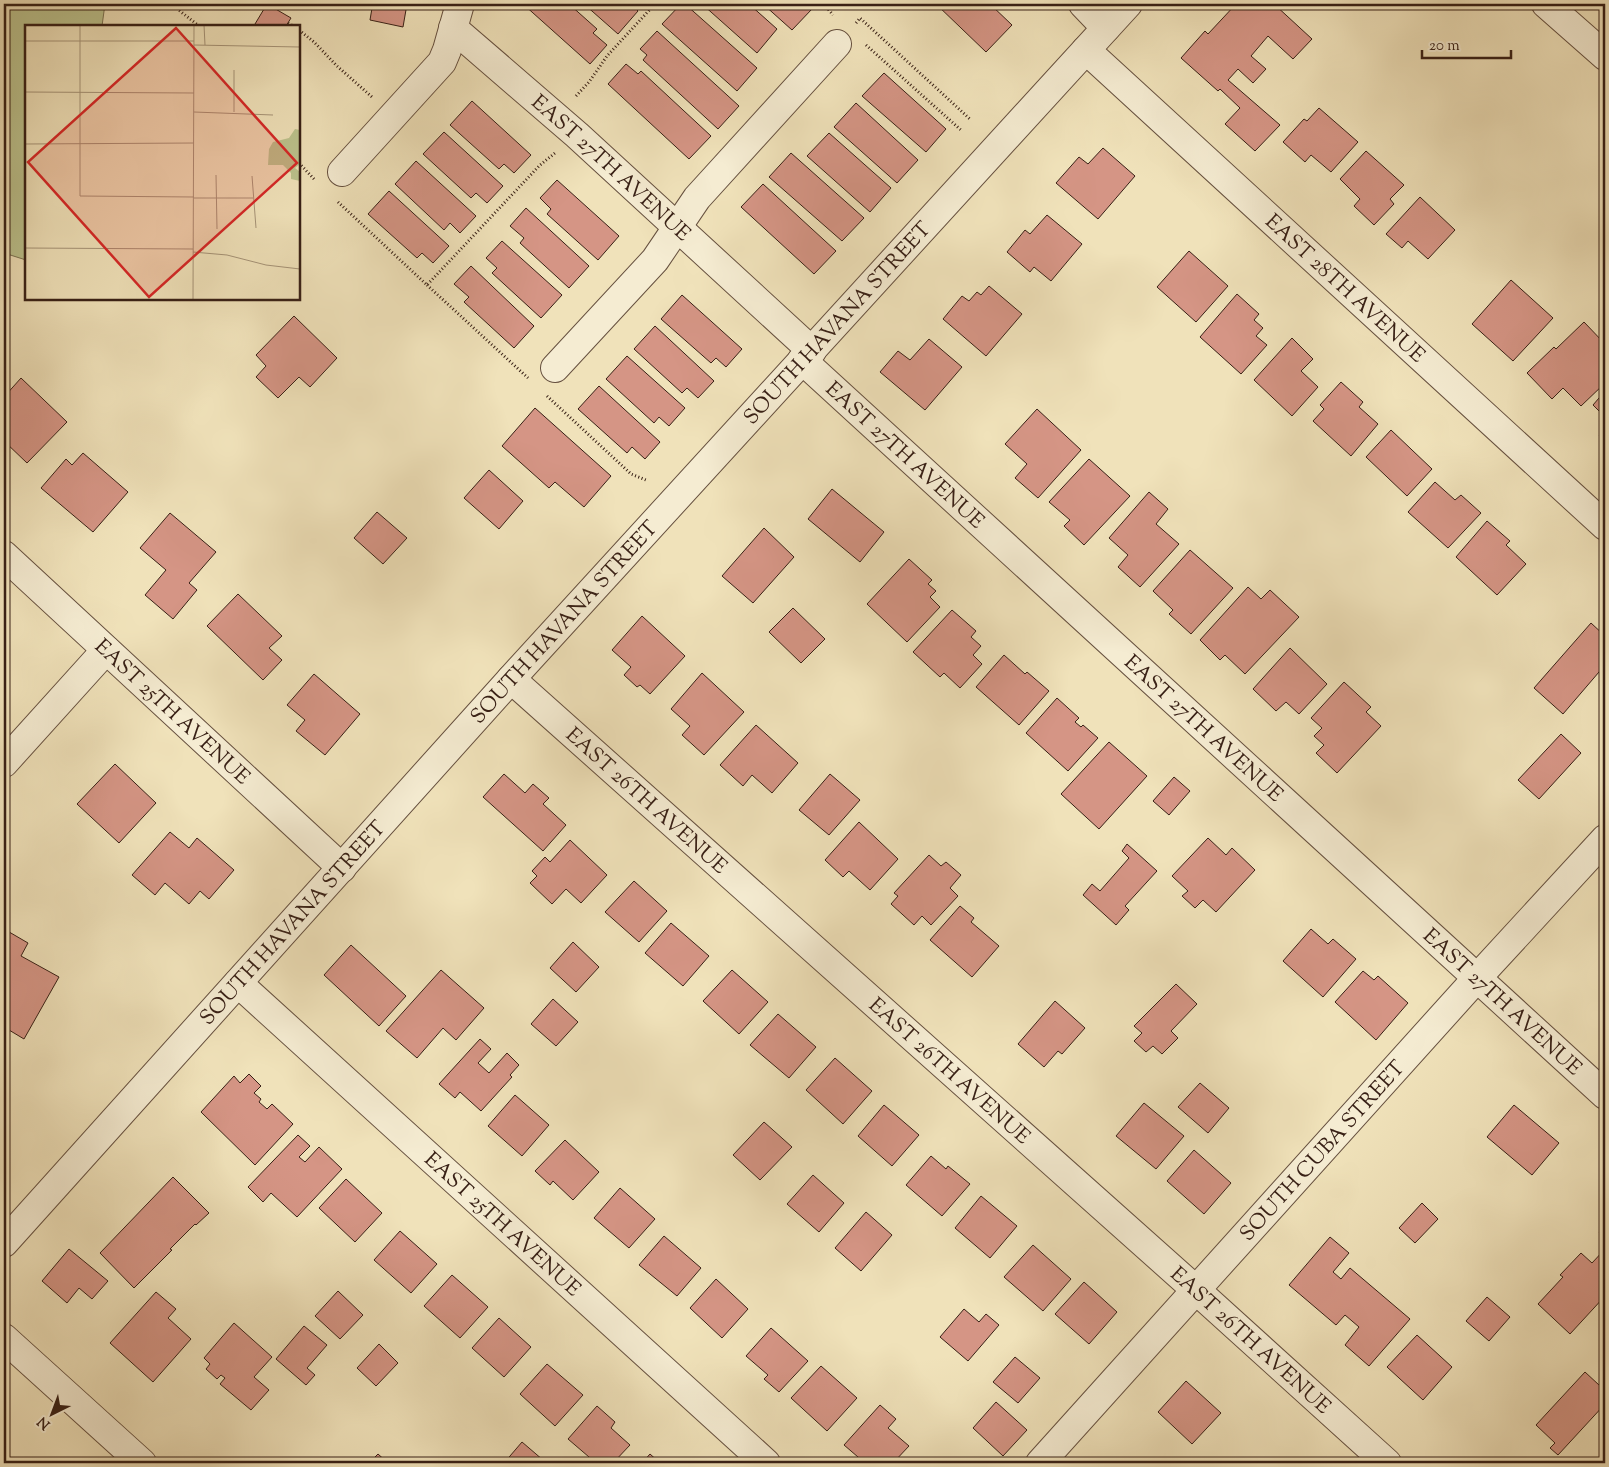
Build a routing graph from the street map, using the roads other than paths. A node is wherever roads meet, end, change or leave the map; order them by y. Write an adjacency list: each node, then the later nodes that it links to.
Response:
1 (1083, 4): 5 (street)
2 (1128, 4): 5 (street, SOUTH HAVANA STREET)
3 (1546, 4): 8 (street)
4 (456, 16): 9 (street); 10 (street, EAST 27TH AVENUE)
5 (1106, 28): 7 (street, SOUTH HAVANA STREET)
6 (847, 36): 10 (street)
7 (1086, 50): 11 (street, SOUTH HAVANA STREET); 13 (street, EAST 28TH AVENUE)
8 (1605, 56)
9 (331, 184)
10 (678, 227): 11 (street, EAST 27TH AVENUE); 12 (street)
11 (807, 356): 16 (street, SOUTH HAVANA STREET); 20 (street, EAST 27TH AVENUE)
12 (555, 368)
13 (1605, 526)
14 (4, 555): 15 (street, EAST 25TH AVENUE)
15 (106, 650): 17 (street); 19 (street, EAST 25TH AVENUE)
16 (511, 679): 19 (street, SOUTH HAVANA STREET); 24 (street, EAST 26TH AVENUE)
17 (4, 763)
18 (1605, 839): 20 (street, SOUTH CUBA STREET)
19 (342, 868): 21 (street, SOUTH HAVANA STREET)
20 (1477, 978): 22 (street, EAST 27TH AVENUE); 24 (street, SOUTH CUBA STREET)
21 (238, 983): 23 (street, SOUTH HAVANA STREET); 27 (street, EAST 25TH AVENUE)
22 (1605, 1095)
23 (4, 1244)
24 (1196, 1290): 28 (street, SOUTH CUBA STREET); 29 (street, EAST 26TH AVENUE)
25 (4, 1338): 26 (street)
26 (142, 1463)
27 (766, 1463)
28 (1040, 1463)
29 (1387, 1463)

